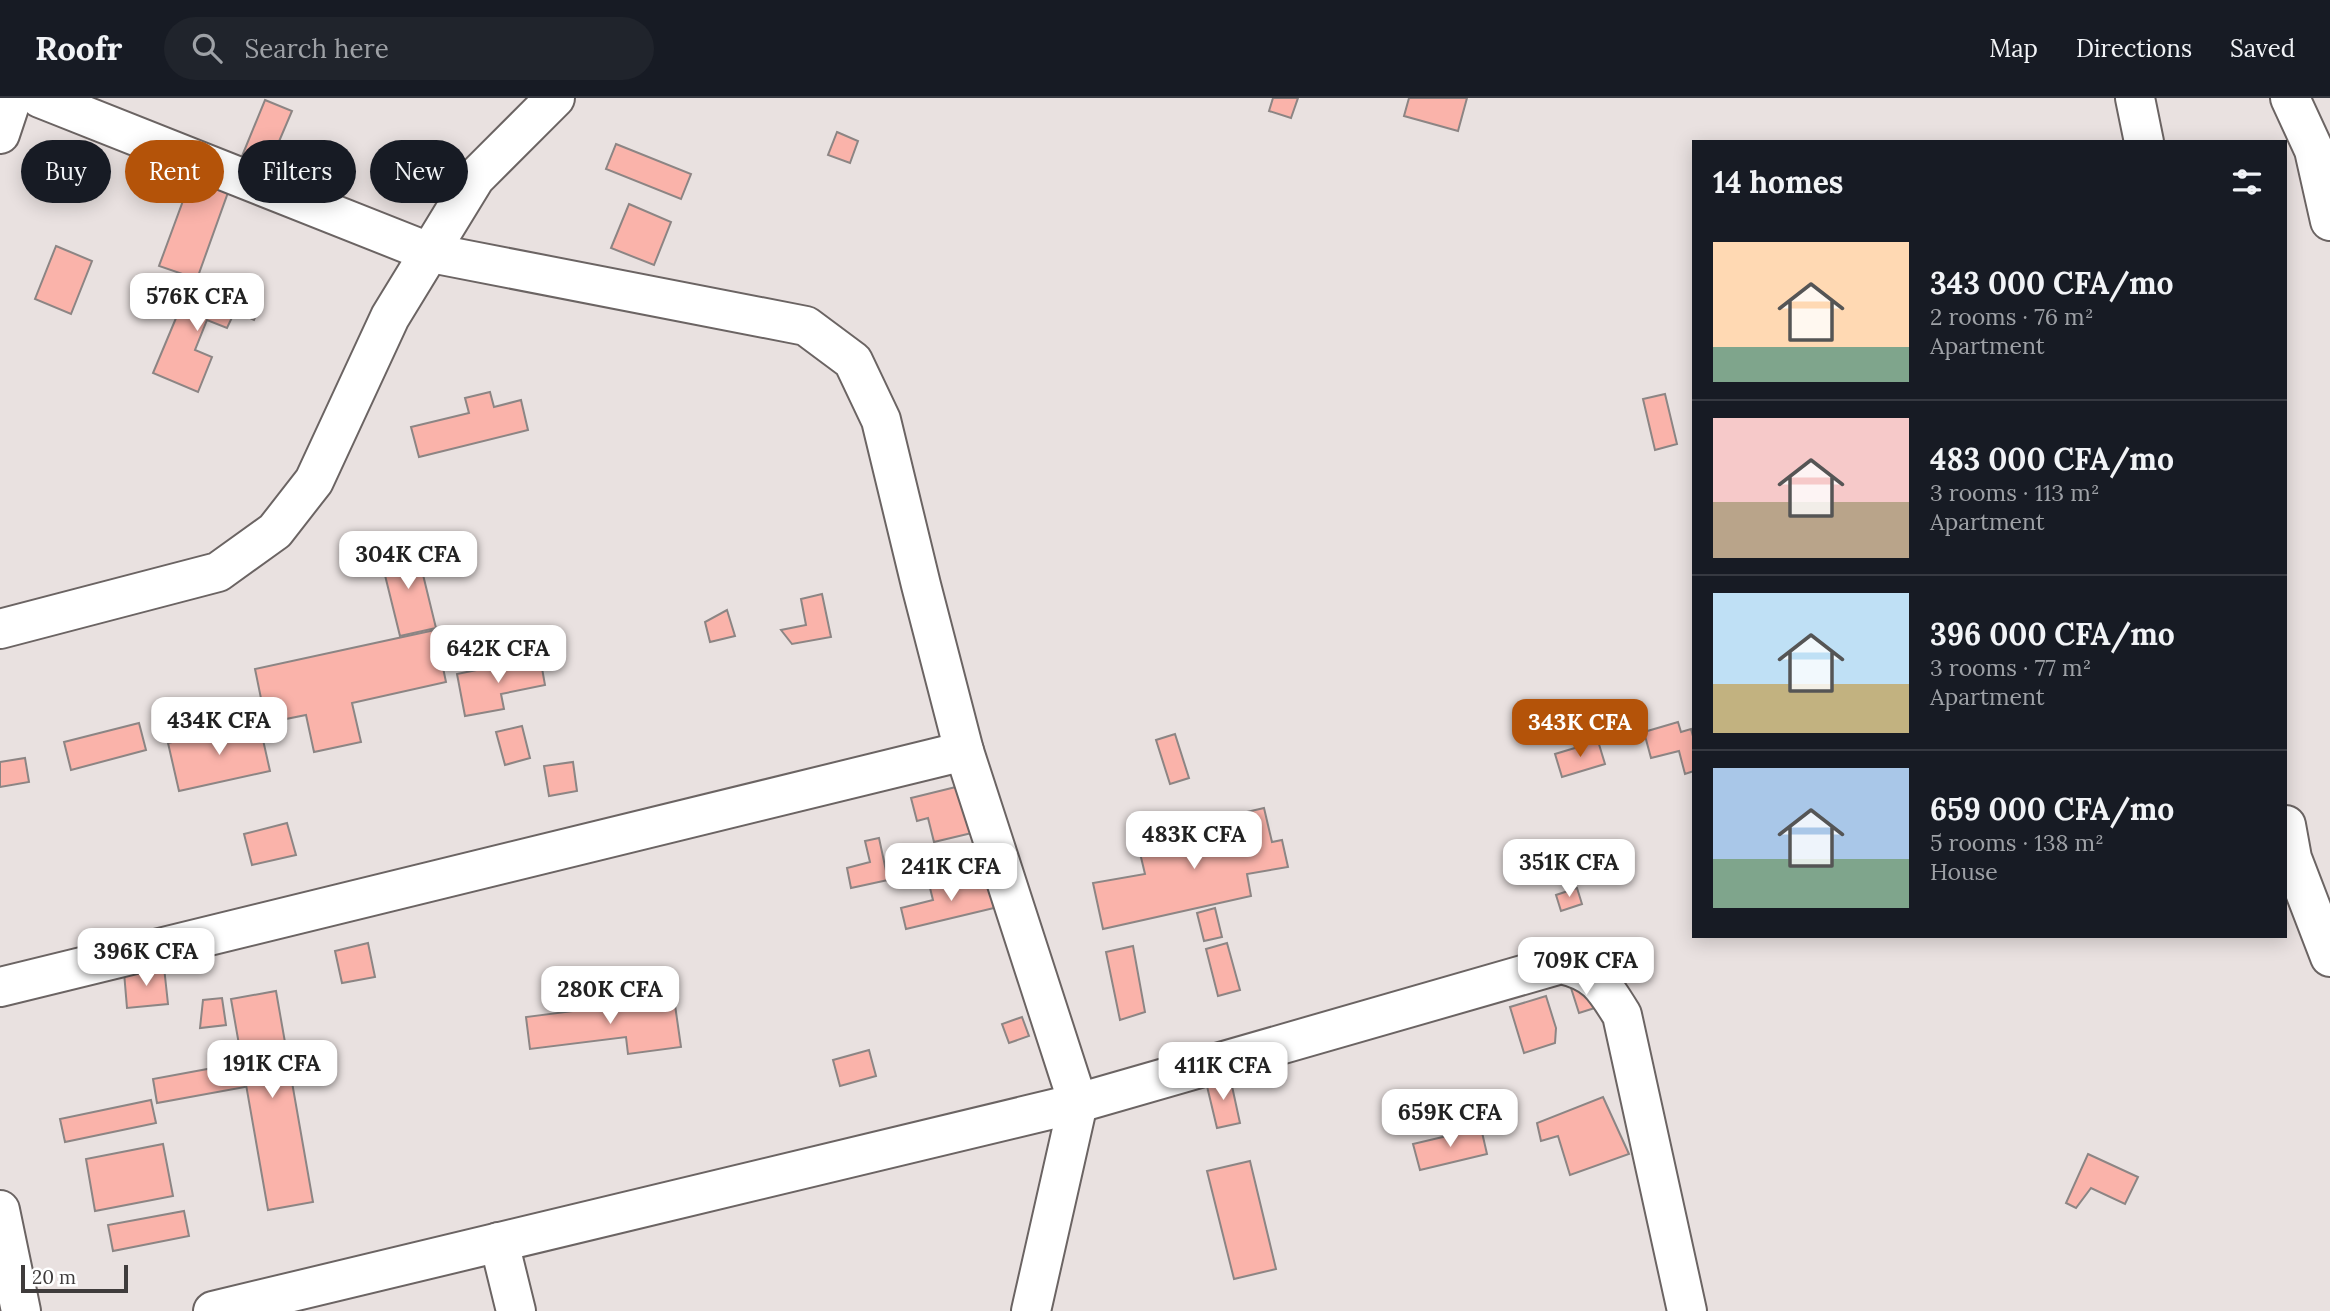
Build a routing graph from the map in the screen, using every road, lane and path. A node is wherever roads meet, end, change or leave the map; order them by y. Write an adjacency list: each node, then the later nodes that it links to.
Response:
1 (12, 98): 6 (street)
2 (40, 98): 9 (street)
3 (555, 98): 9 (street)
4 (2135, 98): 7 (street)
5 (2290, 98): 8 (street)
6 (0, 134)
7 (2144, 140)
8 (2330, 222)
9 (430, 253): 10 (street); 11 (street)
10 (0, 629)
11 (964, 751): 14 (street); 15 (street)
12 (2287, 830): 13 (street)
13 (2330, 957)
14 (0, 987)
15 (1078, 1103): 17 (street); 21 (street); 22 (street)
16 (0, 1209): 18 (street)
17 (499, 1242): 19 (street); 20 (street)
18 (21, 1311)
19 (213, 1311)
20 (516, 1311)
21 (1031, 1311)
22 (1687, 1311)

